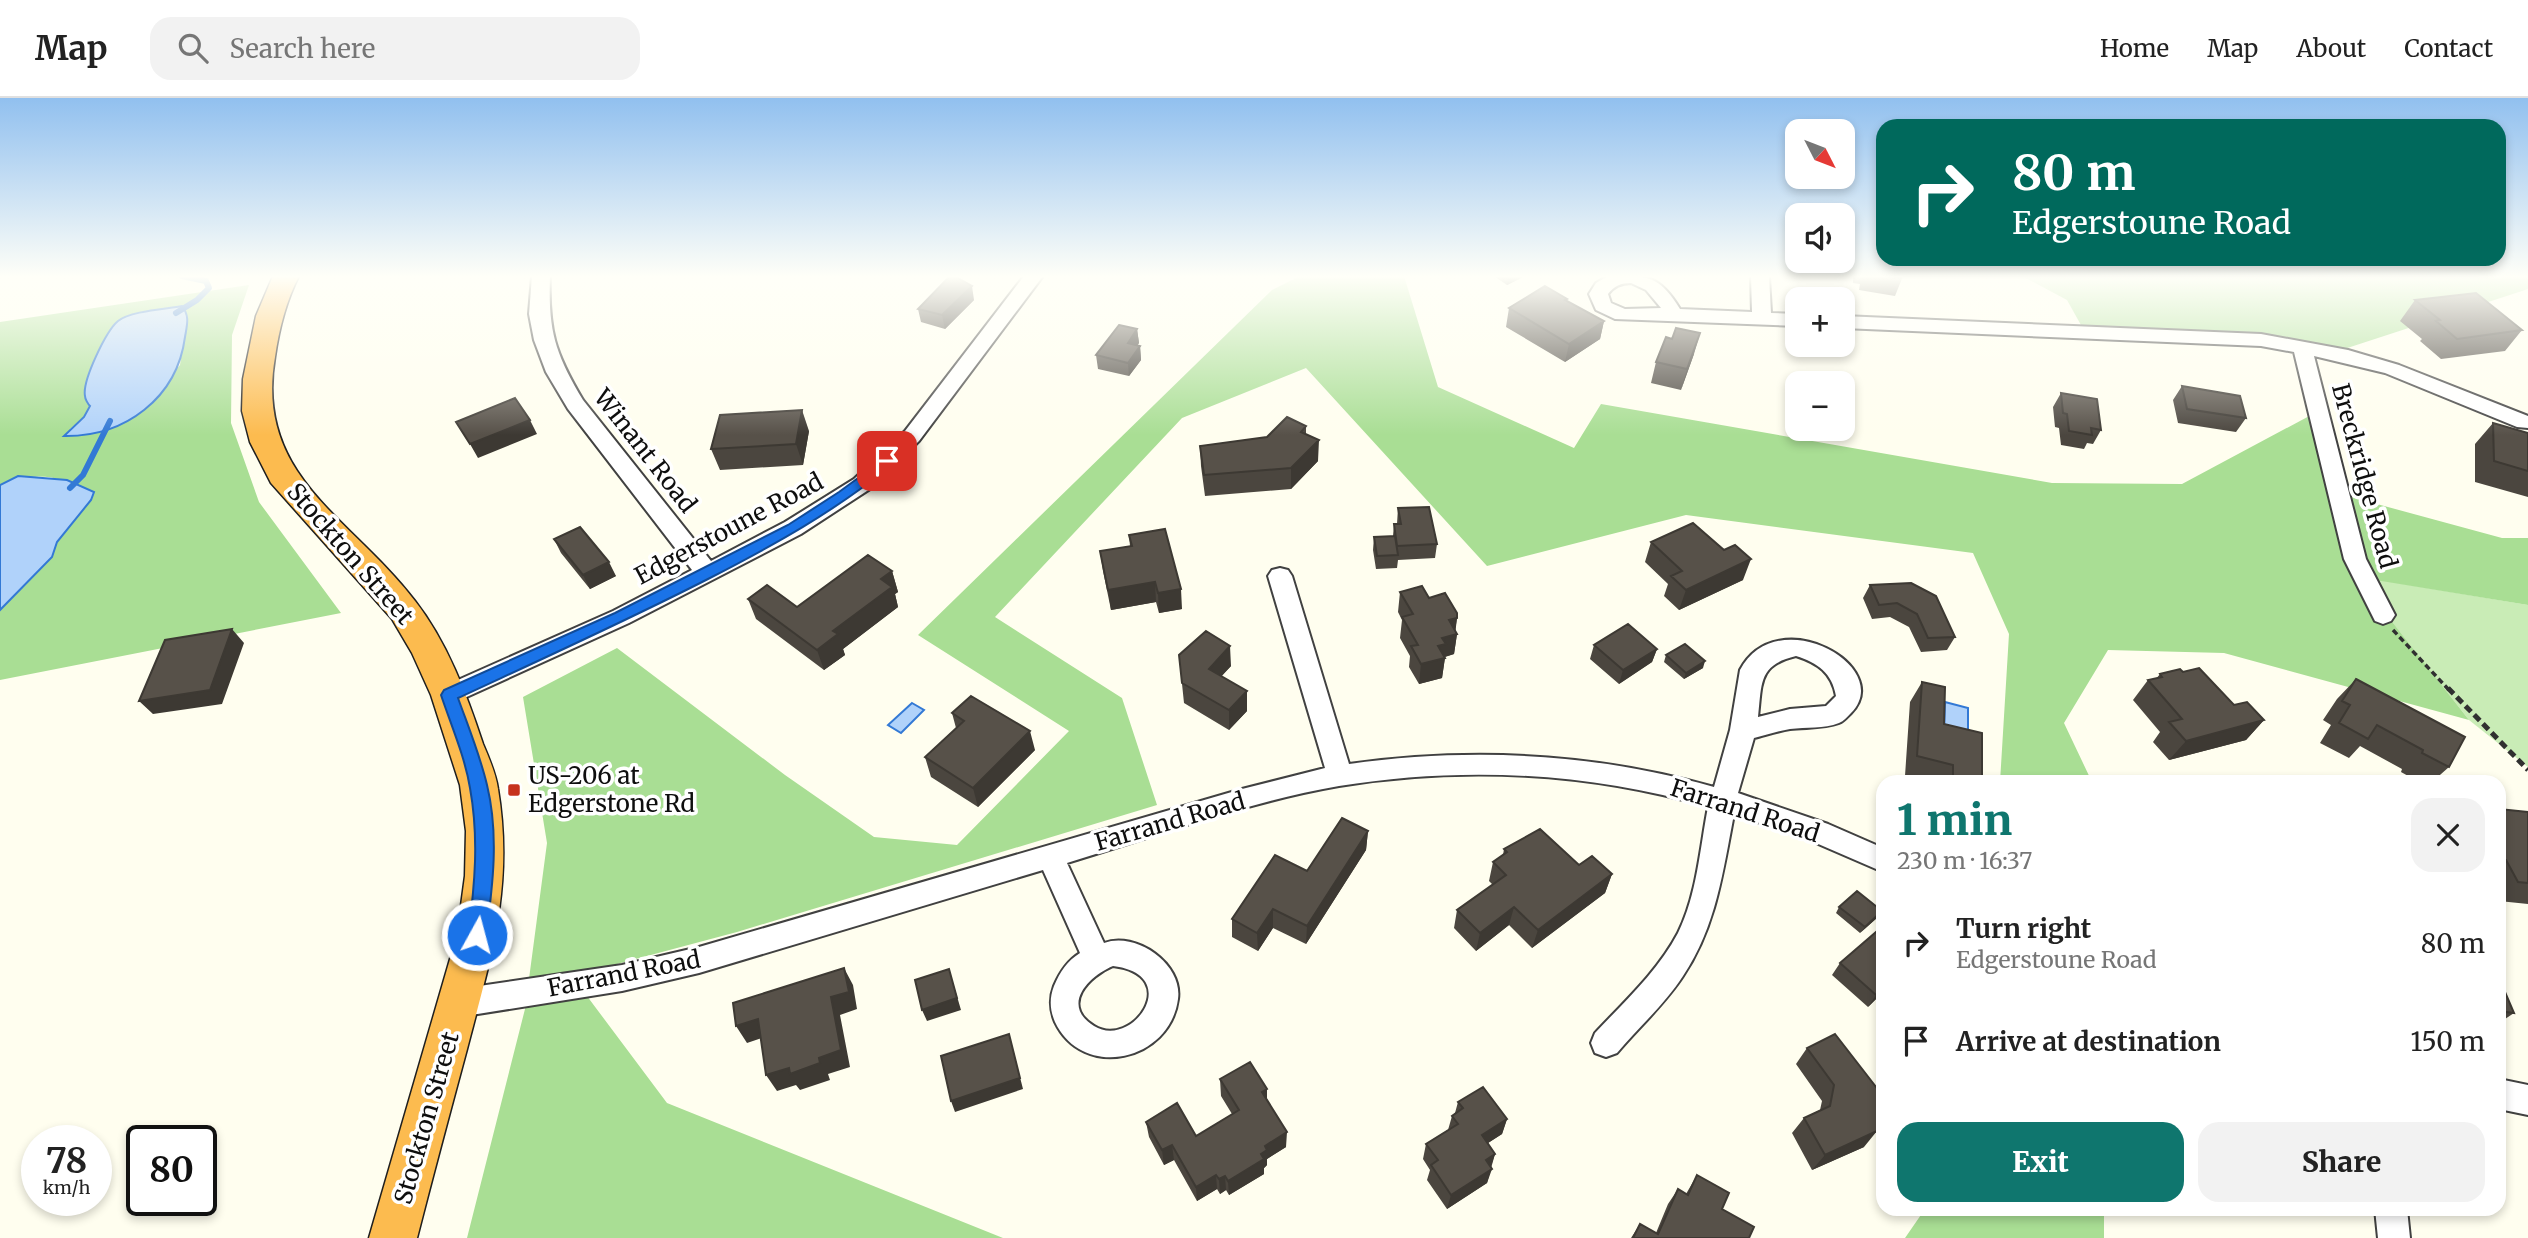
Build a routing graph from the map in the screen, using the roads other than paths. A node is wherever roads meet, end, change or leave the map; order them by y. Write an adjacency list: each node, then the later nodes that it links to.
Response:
1 (266, 329): 10 (highway, Stockton Street)
2 (542, 329): 7 (street, Winant Road)
3 (993, 329): 7 (street, Edgerstoune Road)
4 (2010, 329): 5 (street)
5 (2302, 346): 6 (street); 9 (street, Breckridge Road)
6 (2527, 420)
7 (706, 571): 10 (street, Edgerstoune Road)
8 (1280, 576): 12 (street)
9 (2382, 615)
10 (449, 695): 17 (highway, Stockton Street)
11 (1743, 730): 13 (street)
12 (1340, 776): 13 (street, Farrand Road); 14 (street, Farrand Road)
13 (1723, 800): 15 (street, Farrand Road); 18 (street)
14 (1051, 857): 16 (street); 17 (street, Farrand Road)
15 (1876, 857)
16 (1096, 957)
17 (459, 1003): 22 (highway, Stockton Street)
18 (1606, 1043)
19 (2506, 1095): 20 (street)
20 (2528, 1100)
21 (2392, 1216): 23 (street)
22 (393, 1238)
23 (2394, 1238)

